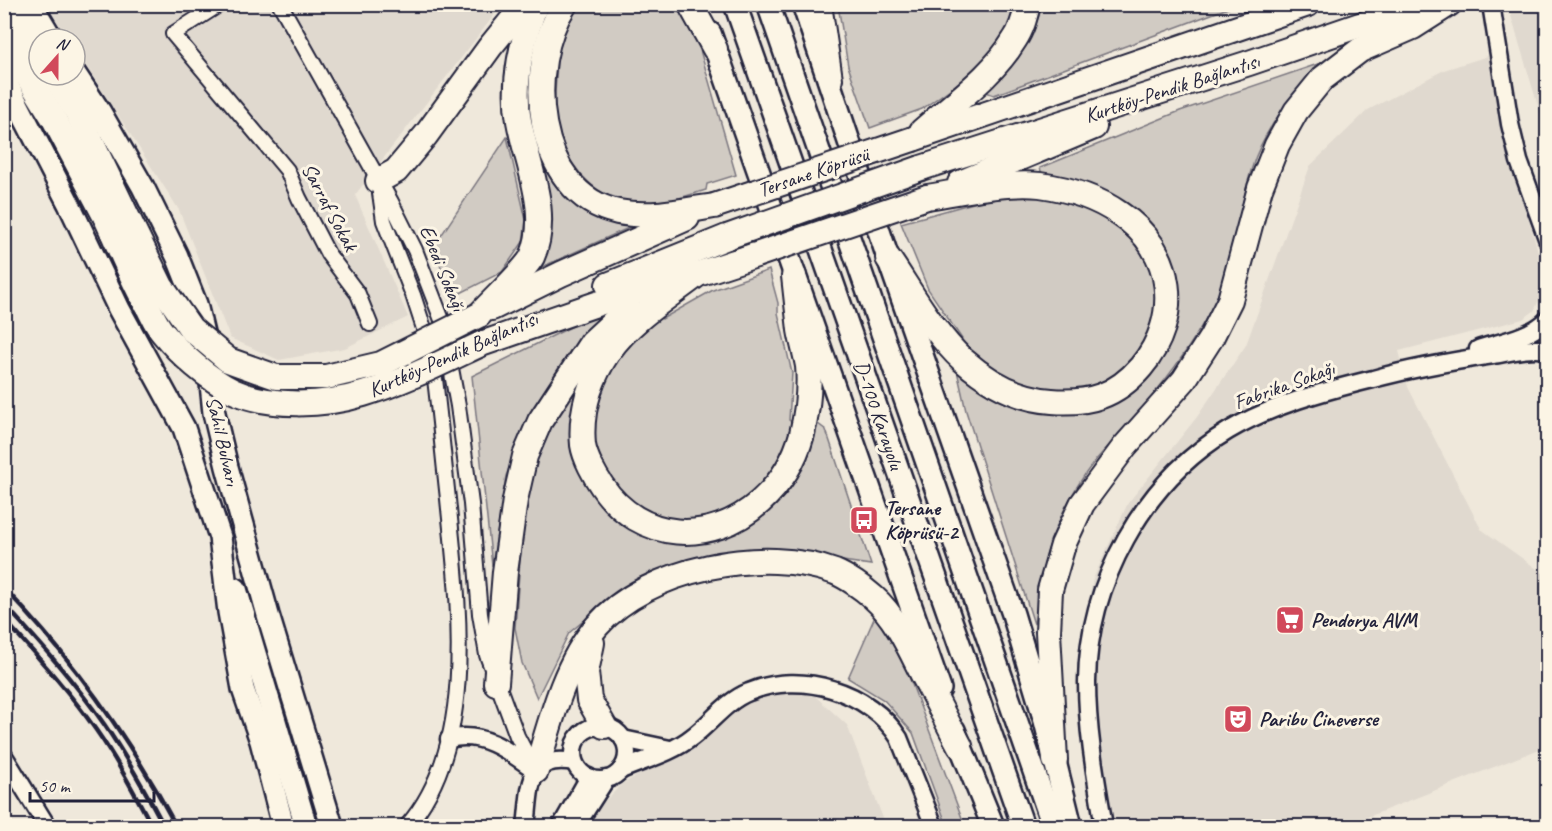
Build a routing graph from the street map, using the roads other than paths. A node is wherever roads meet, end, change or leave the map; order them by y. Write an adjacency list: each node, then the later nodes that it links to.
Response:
1 (10, 4): 20 (highway)
2 (31, 4): 19 (highway)
3 (220, 4): 43 (street, Sarraf Sokak)
4 (280, 4): 30 (street, Ebedi Sokağı)
5 (525, 4): 30 (highway)
6 (536, 4): 41 (highway)
7 (565, 4): 32 (highway)
8 (690, 4): 22 (highway)
9 (702, 4): 22 (highway)
10 (735, 4): 71 (highway, D-100 Karayolu)
11 (768, 4): 72 (highway, D-100 Karayolu)
12 (803, 4): 25 (highway)
13 (819, 4): 25 (highway)
14 (1028, 4): 28 (highway)
15 (1308, 4): 28 (highway, Kurtköy-Pendik Bağlantısı)
16 (1421, 4): 23 (highway, Kurtköy-Pendik Bağlantısı)
17 (1449, 4): 55 (highway)
18 (1491, 4): 35 (street)
19 (45, 27)
20 (27, 32)
21 (4, 38): 33 (highway, Kurtköy-Pendik Bağlantısı)
22 (716, 49): 39 (highway)
23 (1249, 63): 29 (highway, Kurtköy-Pendik Bağlantısı); 31 (highway)
24 (4, 78): 40 (highway)
25 (830, 79): 37 (highway)
26 (61, 87): 33 (highway, Kurtköy-Pendik Bağlantısı)
27 (84, 87): 36 (highway, Sahil Bulvarı)
28 (913, 138): 32 (highway, Tersane Köprüsü, bridge)
29 (921, 168): 34 (highway, Tersane Köprüsü, bridge)
30 (378, 181): 49 (street, Ebedi Sokağı); 51 (street)
31 (927, 197): 37 (highway); 38 (highway, bridge)
32 (714, 206): 41 (highway, Kurtköy-Pendik Bağlantısı)
33 (115, 213): 41 (highway, Kurtköy-Pendik Bağlantısı, bridge); 44 (highway, Kurtköy-Pendik Bağlantısı, bridge)
34 (727, 237): 44 (highway, Kurtköy-Pendik Bağlantısı)
35 (1547, 240)
36 (177, 256): 40 (highway); 64 (highway, Sahil Bulvarı)
37 (888, 258): 55 (highway)
38 (698, 274): 39 (highway); 44 (highway); 49 (highway)
39 (794, 276): 52 (highway)
40 (119, 309): 47 (highway)
41 (479, 315)
42 (1548, 319): 46 (street, Fabrika Sokağı)
43 (370, 324)
44 (481, 344)
45 (1548, 350): 46 (street, Fabrika Sokağı)
46 (1440, 362): 74 (street, Fabrika Sokağı)
47 (220, 537): 62 (highway); 63 (highway)
48 (599, 624): 50 (highway); 52 (highway); 58 (highway)
49 (496, 683): 58 (street, Ebedi Sokağı)
50 (613, 732): 53 (street); 56 (street); 57 (street)
51 (449, 739): 58 (street); 65 (street)
52 (960, 746): 70 (highway)
53 (670, 749): 57 (street); 69 (street)
54 (4, 756): 61 (street)
55 (1055, 760): 73 (highway)
56 (574, 762): 58 (street); 59 (street)
57 (621, 770): 60 (street)
58 (536, 771): 66 (street)
59 (589, 777): 60 (street); 67 (street)
60 (606, 779): 68 (street)
61 (47, 826)
62 (283, 826)
63 (306, 826)
64 (332, 826)
65 (408, 826)
66 (526, 826)
67 (561, 826)
68 (576, 826)
69 (934, 826)
70 (993, 826)
71 (1023, 826)
72 (1053, 826)
73 (1071, 826)
74 (1104, 826)

